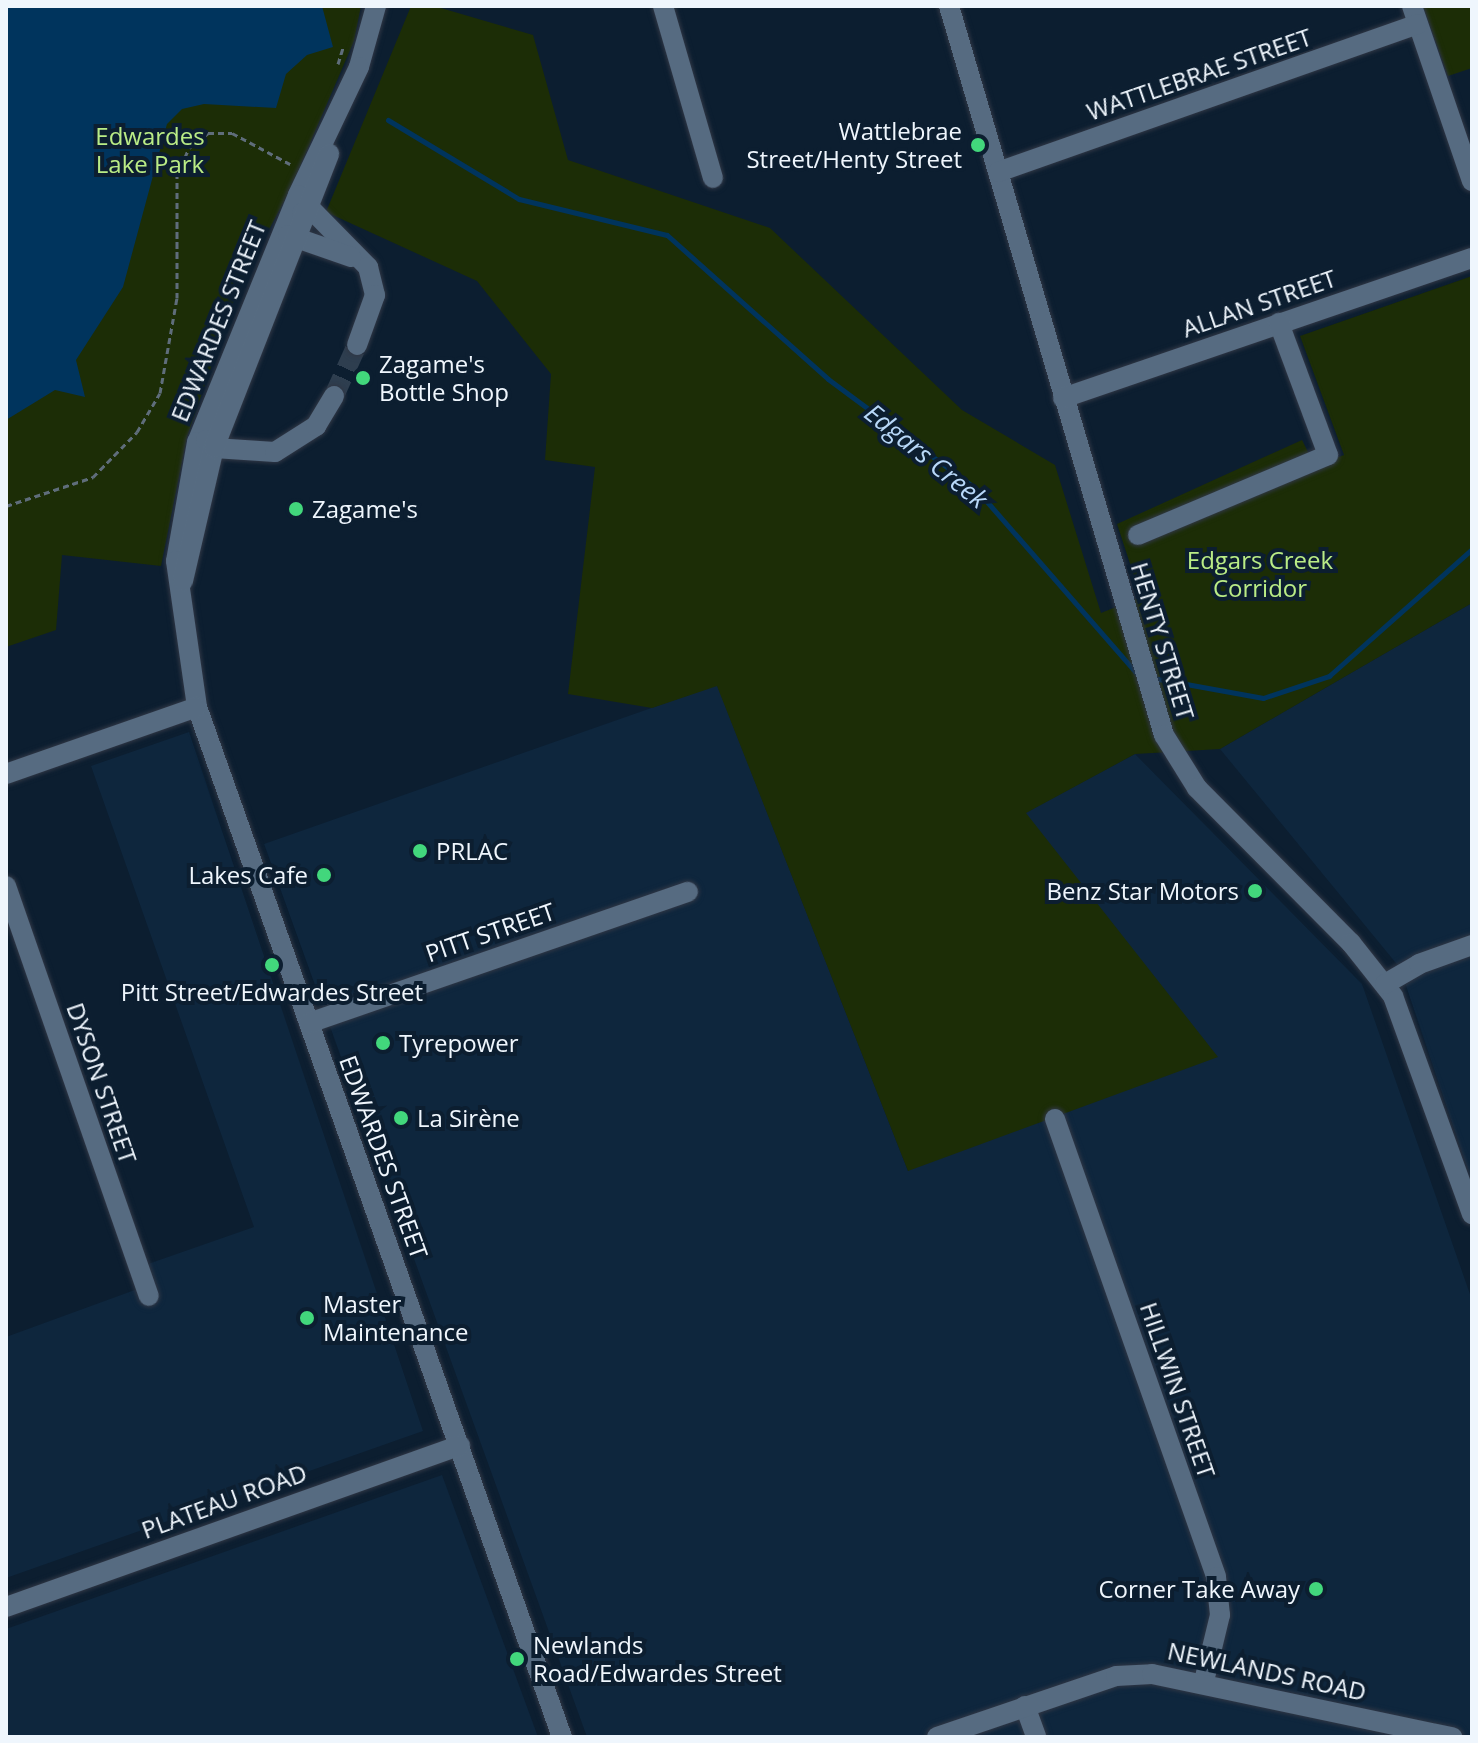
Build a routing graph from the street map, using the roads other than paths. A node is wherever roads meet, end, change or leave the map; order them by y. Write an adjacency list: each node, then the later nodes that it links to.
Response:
1 (376, 6): 5 (street, EDWARDES STREET)
2 (663, 6): 7 (street)
3 (949, 6): 6 (street, HENTY STREET)
4 (1415, 15): 6 (street, WATTLEBRAE STREET); 8 (street)
5 (351, 86): 9 (street, EDWARDES STREET); 10 (street, EDWARDES STREET)
6 (998, 172): 16 (street, HENTY STREET)
7 (713, 178)
8 (1472, 181)
9 (310, 208): 10 (street, EDWARDES STREET); 12 (street)
10 (289, 231): 12 (street); 17 (street, EDWARDES STREET)
11 (1472, 258): 13 (street, ALLAN STREET)
12 (368, 267): 14 (street)
13 (1279, 323): 16 (street, ALLAN STREET); 18 (street)
14 (357, 345)
15 (334, 396): 17 (street)
16 (1063, 398): 24 (street, HENTY STREET)
17 (207, 441): 19 (street, EDWARDES STREET)
18 (1138, 535)
19 (197, 707): 20 (street); 25 (street, EDWARDES STREET)
20 (6, 774)
21 (6, 886): 28 (street, DYSON STREET)
22 (688, 892): 25 (street, PITT STREET)
23 (1472, 945): 24 (street)
24 (1385, 984): 27 (street, HENTY STREET)
25 (309, 1023): 29 (street, EDWARDES STREET)
26 (1055, 1119): 31 (street, HILLWIN STREET)
27 (1472, 1214)
28 (149, 1296)
29 (460, 1445): 30 (street, PLATEAU ROAD); 33 (street, EDWARDES STREET)
30 (6, 1607)
31 (1204, 1681): 32 (street, NEWLANDS ROAD); 36 (street, NEWLANDS ROAD)
32 (1025, 1706): 34 (street, NEWLANDS ROAD); 35 (street)
33 (562, 1737)
34 (937, 1737)
35 (1036, 1737)
36 (1452, 1737)

